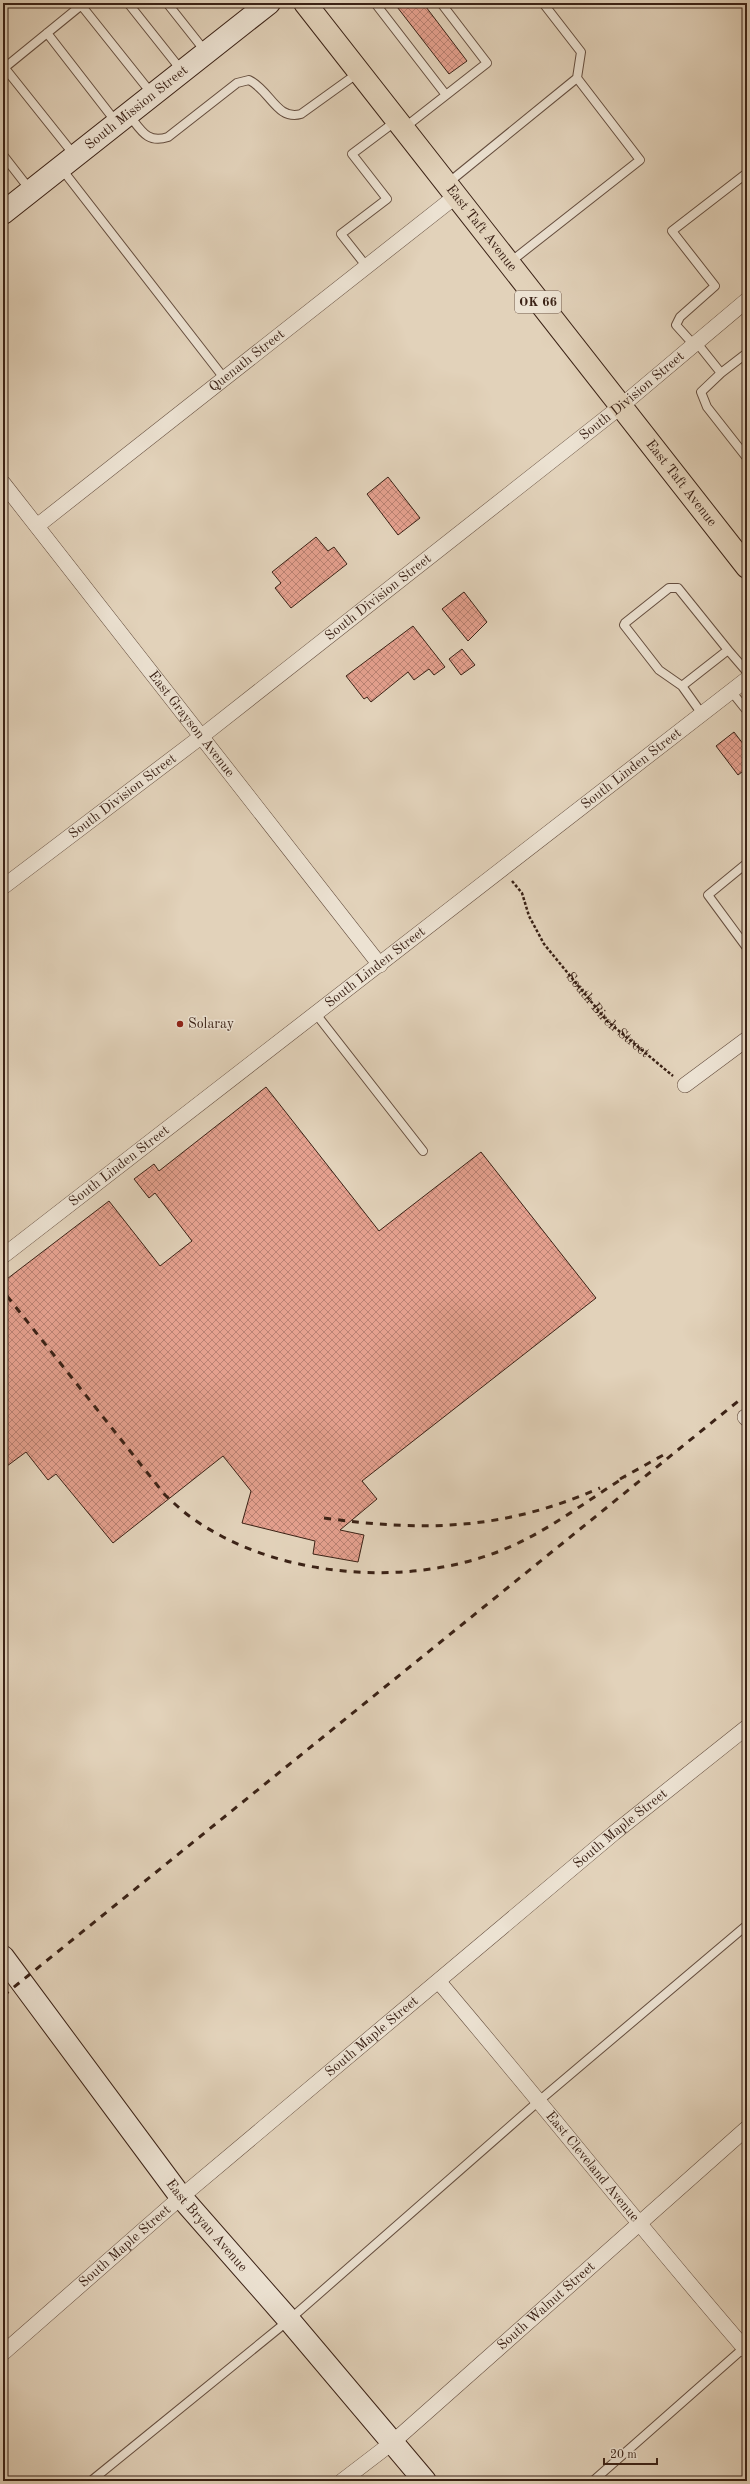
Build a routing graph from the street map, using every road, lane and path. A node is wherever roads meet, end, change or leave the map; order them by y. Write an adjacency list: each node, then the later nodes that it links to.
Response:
1 (128, 3): 12 (lane)
2 (167, 3): 10 (lane)
3 (269, 3): 10 (street, South Mission Street)
4 (305, 3): 13 (main road, East Taft Avenue / OK 66)
5 (375, 3): 16 (lane)
6 (440, 3): 16 (lane)
7 (543, 3): 14 (lane)
8 (83, 4): 9 (lane); 15 (lane)
9 (47, 32): 11 (lane); 17 (lane)
10 (206, 53): 12 (street, South Mission Street)
11 (4, 68): 20 (lane)
12 (183, 71): 15 (street, South Mission Street)
13 (359, 72): 17 (lane); 18 (main road, East Taft Avenue / OK 66)
14 (577, 78): 22 (lane); 25 (lane)
15 (153, 95): 17 (street, South Mission Street)
16 (446, 95): 18 (lane)
17 (123, 119): 20 (street, South Mission Street)
18 (400, 124): 22 (main road, East Taft Avenue / OK 66); 26 (lane)
19 (3, 155): 23 (lane)
20 (68, 162): 23 (street, South Mission Street); 31 (lane)
21 (747, 173): 28 (lane)
22 (451, 190): 25 (main road, East Taft Avenue / OK 66); 26 (street, Quenath Street)
23 (31, 191): 24 (street, South Mission Street)
24 (3, 213)
25 (508, 263): 32 (main road, East Taft Avenue / OK 66)
26 (367, 267): 31 (street, Quenath Street)
27 (747, 300): 28 (street, South Division Street)
28 (695, 344): 30 (lane); 32 (street, South Division Street)
29 (747, 353): 30 (lane)
30 (721, 372): 33 (lane)
31 (224, 378): 35 (street, Quenath Street)
32 (620, 408): 36 (main road, East Taft Avenue / OK 66); 44 (street, South Division Street)
33 (747, 458)
34 (3, 483): 35 (street, East Grayson Avenue)
35 (37, 526): 44 (street, East Grayson Avenue)
36 (742, 556)
37 (728, 650): 38 (lane); 40 (lane); 40 (lane)
38 (747, 672)
39 (747, 679): 41 (street, South Linden Street)
40 (682, 686): 43 (lane)
41 (731, 691): 42 (lane); 43 (street, South Linden Street)
42 (747, 711)
43 (702, 714): 46 (street, South Linden Street)
44 (202, 736): 47 (street, South Division Street); 49 (street, East Grayson Avenue)
45 (747, 864): 48 (lane)
46 (503, 869): 49 (street, South Linden Street); 52 (path, South Birch Street)
47 (3, 887)
48 (747, 948)
49 (380, 965): 50 (street, South Linden Street)
50 (316, 1014): 53 (lane); 54 (street, South Linden Street)
51 (747, 1039): 52 (street)
52 (684, 1086)
53 (423, 1151)
54 (3, 1256)
55 (747, 1727): 58 (street, South Maple Street)
56 (747, 1925): 59 (lane)
57 (3, 1957): 61 (street, East Bryan Avenue)
58 (439, 1982): 59 (street, East Cleveland Avenue); 61 (street, South Maple Street)
59 (540, 2100): 62 (street, East Cleveland Avenue); 63 (lane)
60 (747, 2128): 62 (street, South Walnut Street)
61 (181, 2197): 63 (street, East Bryan Avenue); 65 (street, South Maple Street)
62 (638, 2224): 64 (street, East Cleveland Avenue); 66 (street, South Walnut Street)
63 (289, 2320): 66 (street, East Bryan Avenue); 67 (lane)
64 (746, 2348): 70 (lane)
65 (3, 2353)
66 (393, 2442): 68 (street, South Walnut Street); 69 (street, East Bryan Avenue)
67 (91, 2481)
68 (342, 2481)
69 (425, 2481)
70 (593, 2481)

